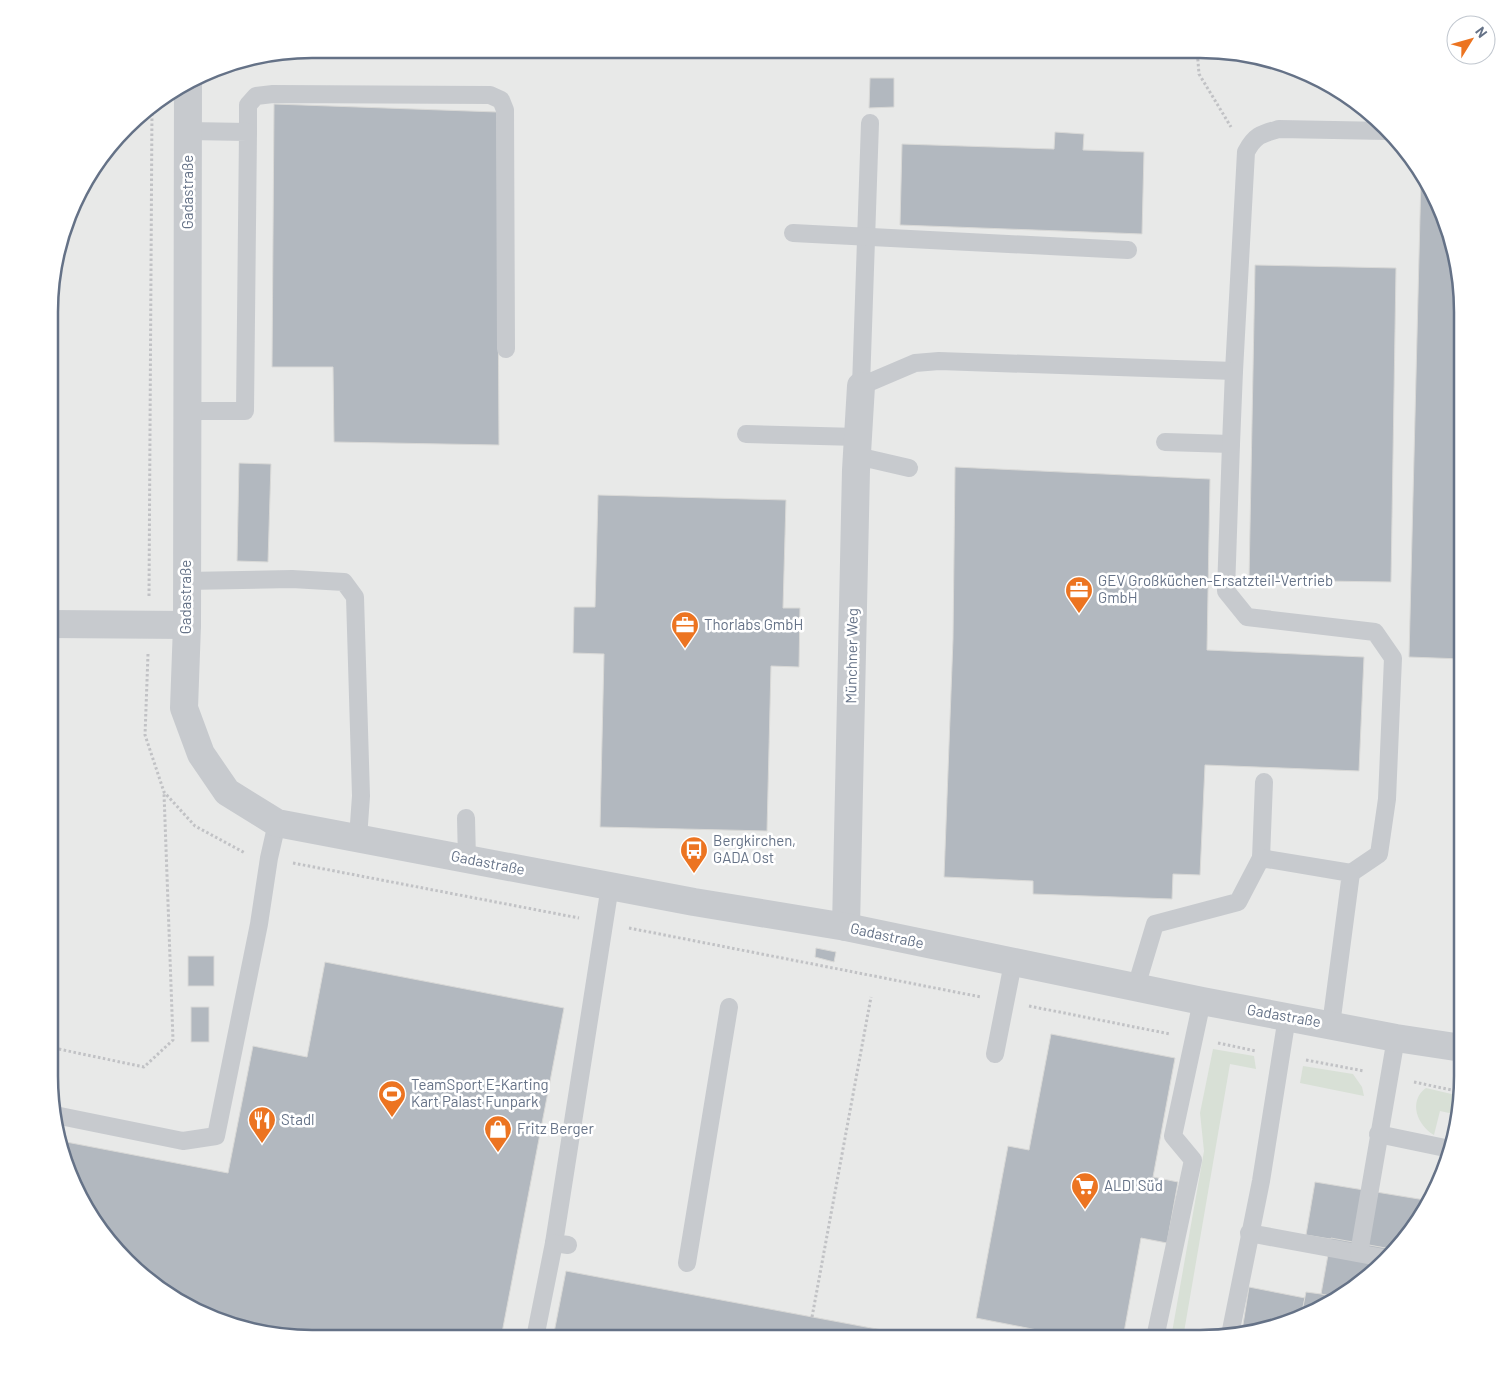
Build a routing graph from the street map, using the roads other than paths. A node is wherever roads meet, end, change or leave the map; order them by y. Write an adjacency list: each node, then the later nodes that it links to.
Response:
1 (188, 90): 3 (street, Gadastraße)
2 (870, 122): 7 (lane)
3 (188, 131): 5 (lane); 12 (street, Gadastraße)
4 (1378, 131): 10 (lane)
5 (248, 132): 9 (lane); 12 (lane)
6 (793, 233): 7 (lane)
7 (866, 236): 8 (lane); 11 (lane)
8 (1128, 250)
9 (506, 349)
10 (1234, 371): 11 (lane); 15 (lane)
11 (861, 386): 16 (street, Münchner Weg)
12 (188, 411): 18 (street, Gadastraße)
13 (746, 434): 16 (lane)
14 (1165, 442): 15 (lane)
15 (1231, 444): 27 (lane)
16 (858, 447): 17 (lane); 29 (street, Münchner Weg)
17 (909, 468)
18 (186, 581): 20 (street, Gadastraße); 24 (lane)
19 (58, 624): 20 (street)
20 (187, 625): 23 (street, Gadastraße)
21 (1264, 782): 25 (lane)
22 (466, 818): 26 (lane)
23 (277, 822): 24 (street, Gadastraße); 39 (lane)
24 (358, 838): 26 (street, Gadastraße)
25 (1262, 858): 27 (lane); 31 (lane)
26 (467, 860): 28 (street, Gadastraße)
27 (1351, 873): 35 (lane)
28 (610, 886): 29 (street, Gadastraße); 47 (lane)
29 (846, 928): 30 (street, Gadastraße)
30 (1013, 963): 31 (street, Gadastraße); 38 (lane)
31 (1136, 987): 32 (street, Gadastraße)
32 (1202, 1001): 34 (street, Gadastraße); 48 (lane)
33 (729, 1007): 45 (lane)
34 (1287, 1017): 35 (street, Gadastraße); 42 (lane)
35 (1331, 1024): 36 (street, Gadastraße)
36 (1396, 1038): 37 (street, Gadastraße); 40 (lane)
37 (1454, 1047)
38 (995, 1054)
39 (61, 1116)
40 (1378, 1134): 41 (lane); 43 (lane)
41 (1443, 1148)
42 (1249, 1233): 43 (lane); 46 (lane)
43 (1358, 1253): 44 (lane)
44 (1377, 1257)
45 (687, 1263)
46 (1231, 1327)
47 (537, 1330)
48 (1157, 1330)

